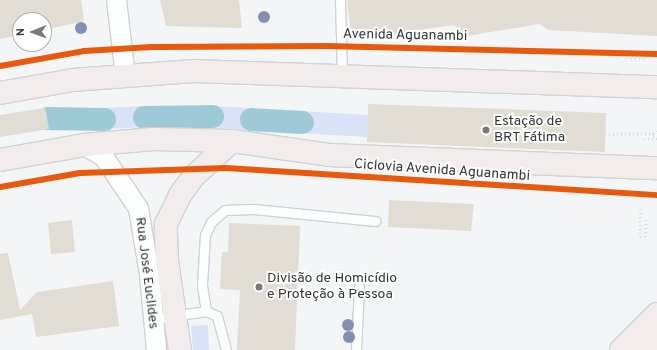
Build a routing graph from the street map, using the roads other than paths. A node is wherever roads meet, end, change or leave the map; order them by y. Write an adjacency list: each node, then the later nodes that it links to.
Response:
1 (116, 0): 3 (street)
2 (340, 0): 4 (lane)
3 (125, 74): 4 (main road); 6 (main road)
4 (342, 75): 5 (main road)
5 (657, 87)
6 (0, 92)
7 (232, 141): 8 (main road); 10 (main road); 15 (main road)
8 (84, 145): 9 (main road); 16 (street, Rua José Euclides)
9 (0, 160)
10 (657, 168)
11 (375, 221): 13 (lane)
12 (359, 287): 21 (lane)
13 (206, 311): 15 (lane); 20 (lane)
14 (657, 314): 22 (main road)
15 (175, 317): 16 (lane); 19 (main road)
16 (152, 319): 18 (street, Rua José Euclides)
17 (657, 336): 23 (main road)
18 (156, 350)
19 (180, 350)
20 (226, 350)
21 (356, 350)
22 (621, 350)
23 (647, 350)

